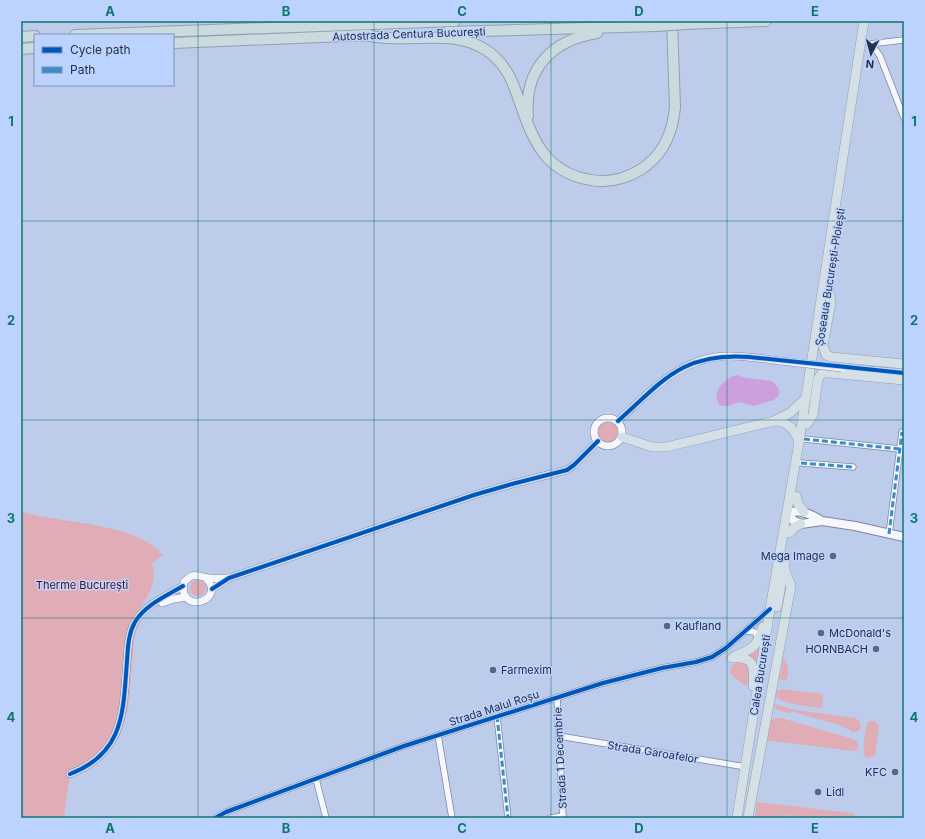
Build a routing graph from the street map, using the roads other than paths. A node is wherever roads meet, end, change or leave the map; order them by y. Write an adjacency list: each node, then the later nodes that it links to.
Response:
1 (381, 21): 7 (highway)
2 (455, 21): 7 (highway, Autostrada Centura București)
3 (672, 21): 19 (highway)
4 (766, 21): 8 (highway, Autostrada Centura București, bridge)
5 (864, 21): 24 (highway, Șoseaua București-Ploiești)
6 (869, 21): 15 (highway, Șoseaua București-Ploiești)
7 (361, 24): 9 (highway, Autostrada Centura București)
8 (645, 26): 10 (highway, Autostrada Centura București); 19 (highway)
9 (101, 34)
10 (362, 35): 14 (highway, Autostrada Centura București); 19 (highway)
11 (34, 36): 12 (highway)
12 (21, 37)
13 (904, 40): 15 (street)
14 (174, 43)
15 (868, 44): 18 (street); 20 (highway, Șoseaua București-Ploiești)
16 (34, 48): 17 (highway)
17 (21, 49)
18 (904, 118)
19 (528, 124)
20 (828, 287): 21 (highway); 27 (highway, Șoseaua București-Ploiești)
21 (904, 364)
22 (904, 373): 26 (street, bridge)
23 (904, 380): 27 (highway)
24 (806, 398): 25 (highway); 30 (highway, Șoseaua București-Ploiești)
25 (774, 420): 29 (highway); 30 (highway)
26 (618, 421): 29 (street); 31 (street)
27 (807, 424): 30 (highway, Șoseaua București-Ploiești)
28 (902, 432): 32 (street)
29 (622, 436): 31 (street)
30 (802, 440): 32 (street); 33 (highway, Șoseaua București-Ploiești); 39 (highway, Șoseaua București-Ploiești)
31 (598, 441): 47 (street)
32 (900, 449): 35 (street)
33 (801, 463): 34 (street); 37 (highway, Șoseaua București-Ploiești)
34 (853, 467)
35 (897, 472): 36 (street); 43 (street)
36 (904, 472)
37 (796, 496): 38 (highway); 39 (highway, Șoseaua București-Ploiești)
38 (804, 512): 39 (main road); 40 (main road)
39 (791, 515): 41 (main road); 42 (highway, Șoseaua București-Ploiești)
40 (822, 521): 41 (main road); 43 (main road)
41 (802, 524): 42 (highway)
42 (787, 533): 45 (highway, Calea București); 52 (highway, Calea București)
43 (889, 534): 44 (main road)
44 (904, 537)
45 (784, 568): 70 (highway, Calea București); 71 (highway)
46 (206, 578): 47 (street); 48 (street); 49 (street)
47 (229, 578): 49 (street)
48 (183, 586): 50 (street); 51 (street)
49 (212, 588): 50 (street)
50 (186, 597): 51 (street)
51 (145, 609): 61 (street)
52 (770, 609): 53 (street, Strada Malul Roșu); 54 (highway); 57 (highway, Calea București)
53 (746, 630): 54 (street); 55 (street, Strada Malul Roșu)
54 (758, 640): 57 (highway)
55 (557, 697): 56 (street, Strada Malul Roșu); 59 (street, Strada 1 Decembrie)
56 (497, 716): 58 (street, Strada Malul Roșu); 67 (street)
57 (753, 718): 60 (highway, Calea București)
58 (438, 735): 62 (street, Strada Malul Roșu); 66 (street)
59 (560, 736): 60 (street, Strada Garoafelor); 63 (street, Strada 1 Decembrie)
60 (746, 767): 69 (highway, Calea București)
61 (70, 774)
62 (316, 778): 64 (street, Strada Malul Roșu); 65 (street)
63 (563, 817): 68 (street)
64 (214, 818)
65 (326, 818)
66 (452, 818)
67 (508, 818)
68 (550, 818)
69 (737, 818)
70 (744, 818)
71 (748, 818)

